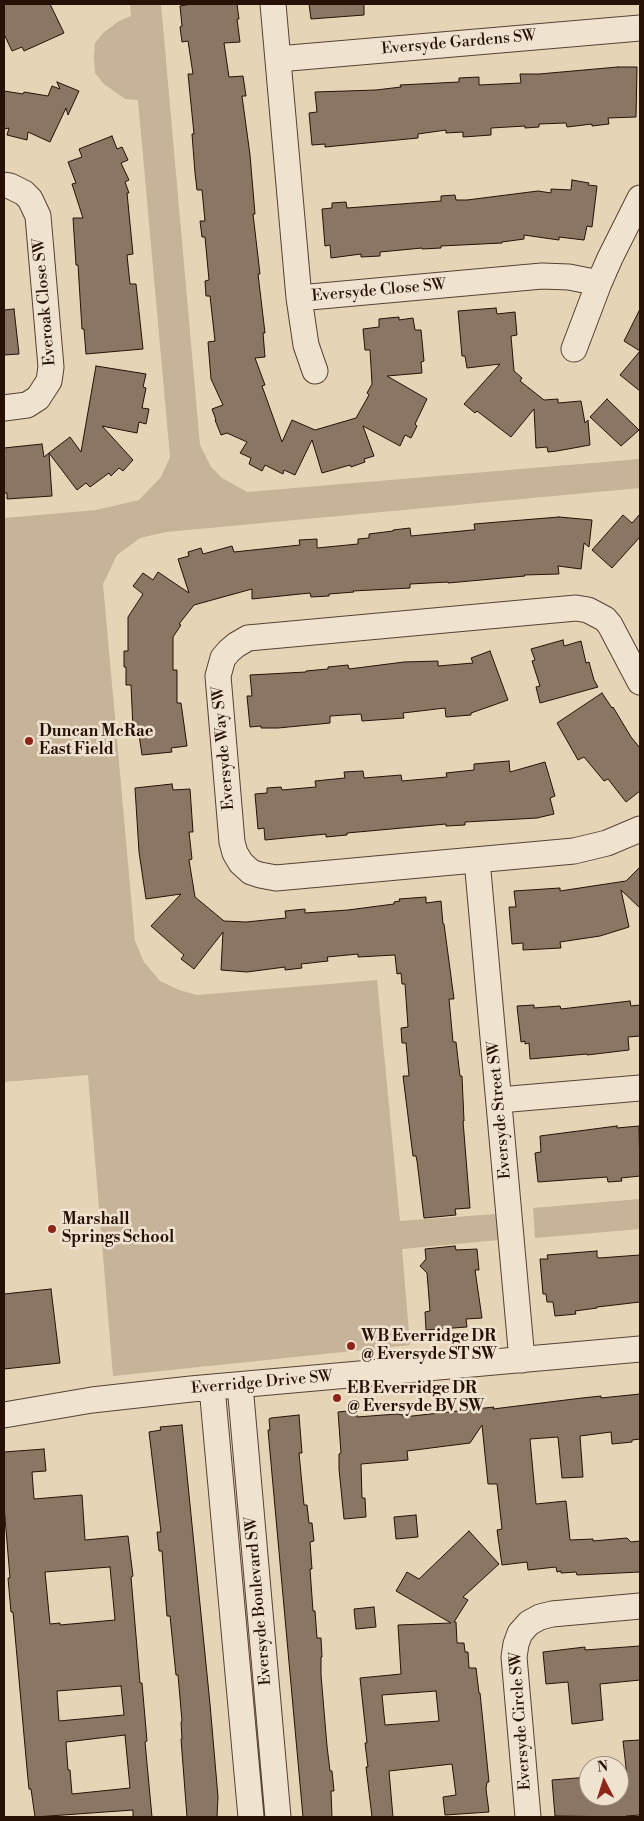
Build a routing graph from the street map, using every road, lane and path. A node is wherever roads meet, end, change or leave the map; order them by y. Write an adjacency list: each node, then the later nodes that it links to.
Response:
1 (273, 4): 3 (street, Eversyde Close SW)
2 (640, 28): 3 (street, Eversyde Gardens SW)
3 (278, 59): 7 (street, Eversyde Close SW)
4 (4, 185): 10 (street, Everoak Close SW)
5 (640, 198): 6 (street)
6 (600, 283): 7 (street, Eversyde Close SW); 8 (street)
7 (299, 298): 9 (street)
8 (574, 349)
9 (314, 371)
10 (4, 408)
11 (640, 682): 13 (street, Eversyde Way SW)
12 (640, 829): 13 (street, Eversyde Way SW)
13 (477, 860): 15 (street, Eversyde Street SW)
14 (640, 1088): 15 (street)
15 (499, 1100): 17 (street, Eversyde Street SW)
16 (640, 1349): 17 (street, Everridge Drive SW)
17 (522, 1360): 18 (street, Everridge Drive SW)
18 (240, 1385): 19 (street, Everridge Drive SW); 23 (street, Eversyde Boulevard SW)
19 (212, 1387): 20 (street, Everridge Drive SW); 22 (street, Eversyde Boulevard SW)
20 (4, 1415)
21 (640, 1606): 24 (street, Eversyde Circle SW)
22 (251, 1817)
23 (278, 1817)
24 (528, 1817)

